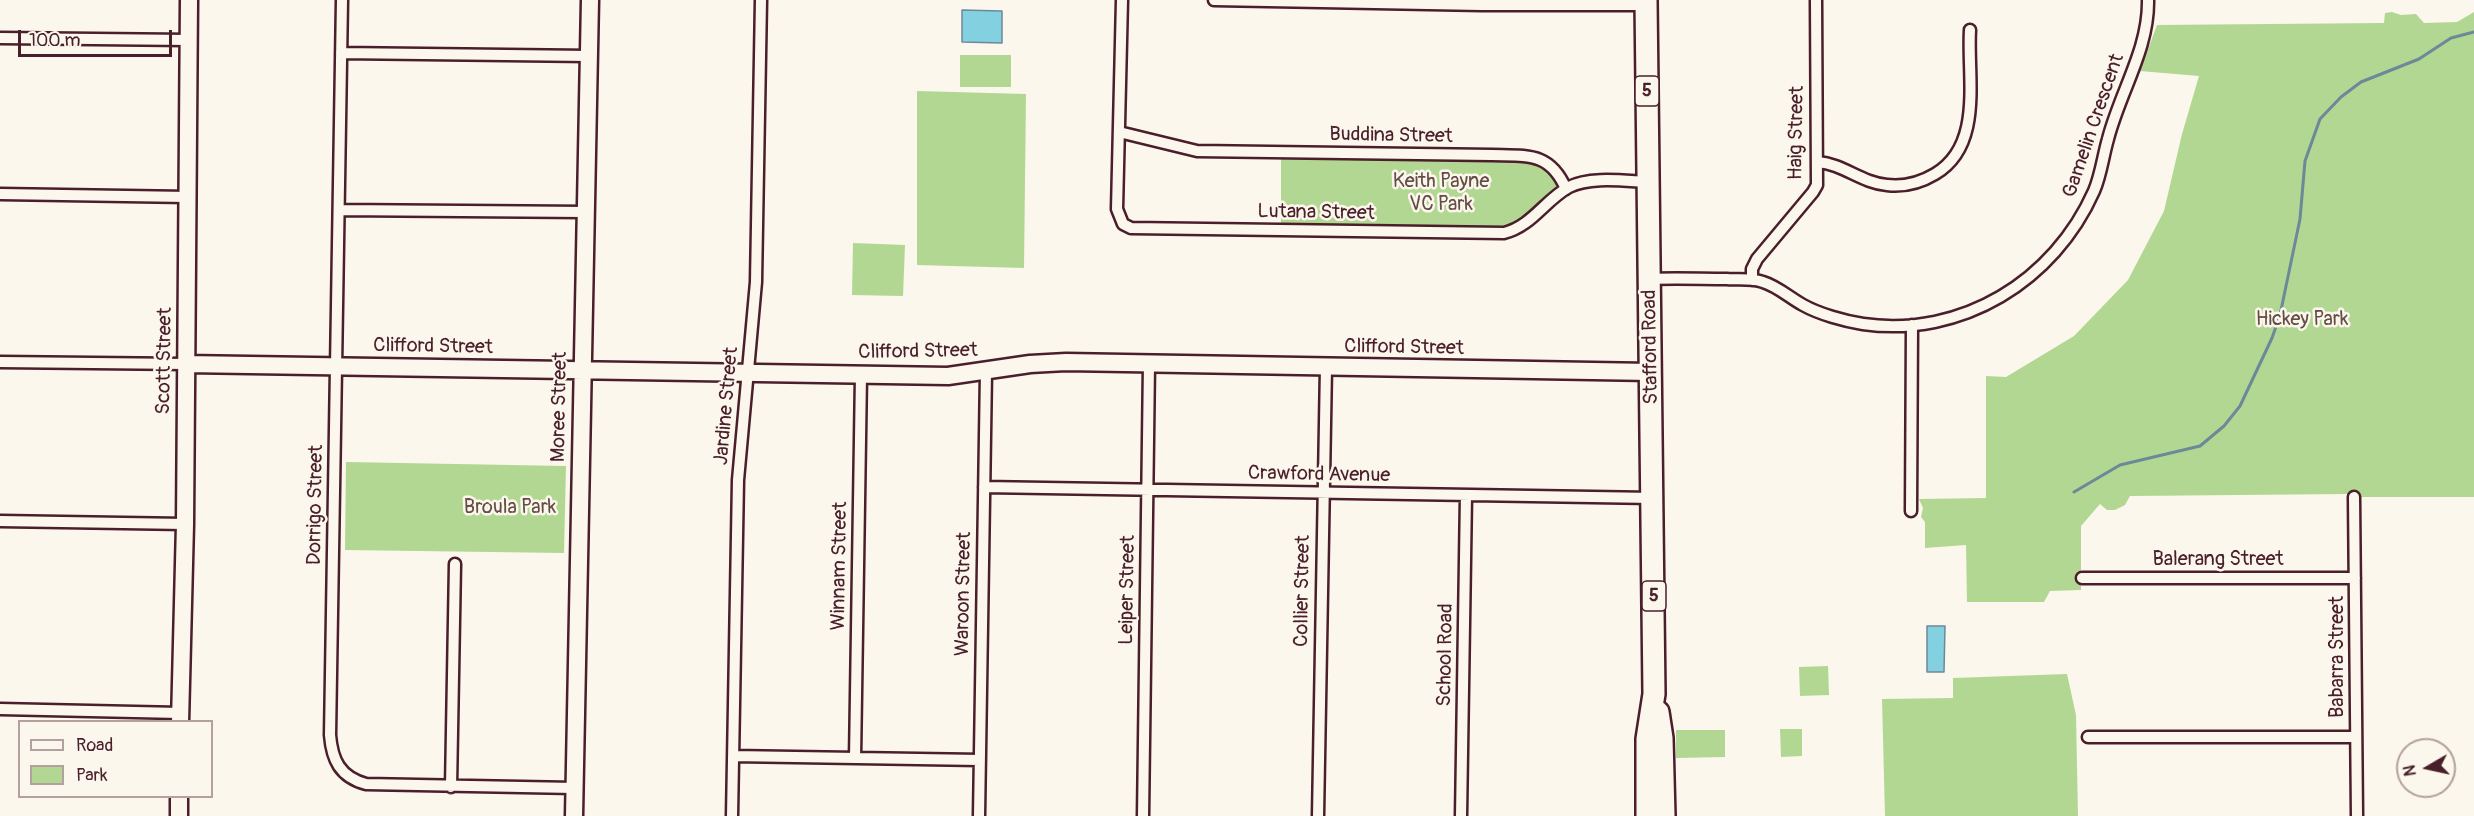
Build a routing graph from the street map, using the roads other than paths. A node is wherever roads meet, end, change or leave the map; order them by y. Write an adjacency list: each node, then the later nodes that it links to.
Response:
1 (189, 0): 13 (street, Scott Street)
2 (342, 0): 14 (street, Dorrigo Street)
3 (590, 0): 15 (street, Moree Street)
4 (761, 0): 33 (street, Jardine Street)
5 (1122, 0): 16 (street)
6 (1214, 0): 9 (street)
7 (1816, 0): 17 (street, Haig Street)
8 (2148, 0): 26 (street, Gamelin Crescent)
9 (1482, 3): 10 (street)
10 (1646, 3): 18 (highway, Stafford Road / 5)
11 (1970, 30): 17 (street)
12 (0, 38): 13 (street)
13 (189, 40): 21 (street, Scott Street)
14 (341, 53): 15 (street); 22 (street, Dorrigo Street)
15 (590, 56): 23 (street, Moree Street)
16 (1119, 132): 19 (street, Buddina Street); 19 (street, Lutana Street)
17 (1818, 162): 25 (street, Haig Street)
18 (1648, 182): 19 (street); 24 (highway, Stafford Road / 5)
19 (1566, 189)
20 (0, 194): 21 (street)
21 (188, 197): 28 (street, Scott Street)
22 (339, 210): 23 (street); 30 (street, Dorrigo Street)
23 (586, 212): 32 (street, Moree Street)
24 (1650, 279): 25 (street, Gamelin Crescent); 35 (highway, Stafford Road / 5)
25 (1752, 280): 26 (street, Gamelin Crescent)
26 (1912, 325): 43 (street)
27 (0, 362): 28 (street)
28 (186, 364): 30 (street, Clifford Street); 45 (street, Scott Street)
29 (1149, 364): 31 (street, Clifford Street); 34 (street, Clifford Street); 38 (street, Leiper Street)
30 (336, 366): 32 (street, Clifford Street); 57 (street, Dorrigo Street)
31 (1326, 367): 35 (street, Clifford Street); 39 (street, Collier Street)
32 (582, 370): 33 (street, Clifford Street); 58 (street, Moree Street)
33 (748, 372): 36 (street, Clifford Street); 54 (street, Jardine Street)
34 (986, 372): 36 (street, Clifford Street); 37 (street, Waroon Street)
35 (1651, 372): 42 (highway, Stafford Road / 5)
36 (861, 375): 55 (street, Winnam Street)
37 (984, 487): 38 (street, Crawford Avenue); 56 (street, Waroon Street)
38 (1147, 490): 39 (street, Crawford Avenue); 64 (street, Leiper Street)
39 (1323, 493): 40 (street, Crawford Avenue); 65 (street, Collier Street)
40 (1466, 495): 42 (street, Crawford Avenue); 66 (street, School Road)
41 (2355, 497): 48 (street, Babarra Street)
42 (1653, 498): 49 (highway, Stafford Road / 5)
43 (1911, 511)
44 (0, 521): 45 (street)
45 (185, 524): 51 (street, Scott Street)
46 (455, 564): 57 (street)
47 (2082, 578): 48 (street, Balerang Street)
48 (2355, 578): 53 (street, Babarra Street)
49 (1654, 694): 67 (highway, Stafford Road / 5); 68 (highway, Stafford Road / 5)
50 (0, 709): 51 (street)
51 (180, 717)
52 (2088, 737): 53 (street)
53 (2356, 737): 69 (street, Babarra Street)
54 (733, 756): 55 (street); 62 (street, Jardine Street)
55 (855, 758): 56 (street)
56 (980, 760): 63 (street, Waroon Street)
57 (451, 787): 58 (street, Dorrigo Street)
58 (574, 788): 61 (street, Moree Street)
59 (179, 798): 60 (street)
60 (179, 816)
61 (574, 816)
62 (732, 816)
63 (979, 816)
64 (1143, 816)
65 (1318, 816)
66 (1461, 816)
67 (1647, 816)
68 (1664, 816)
69 (2358, 816)

